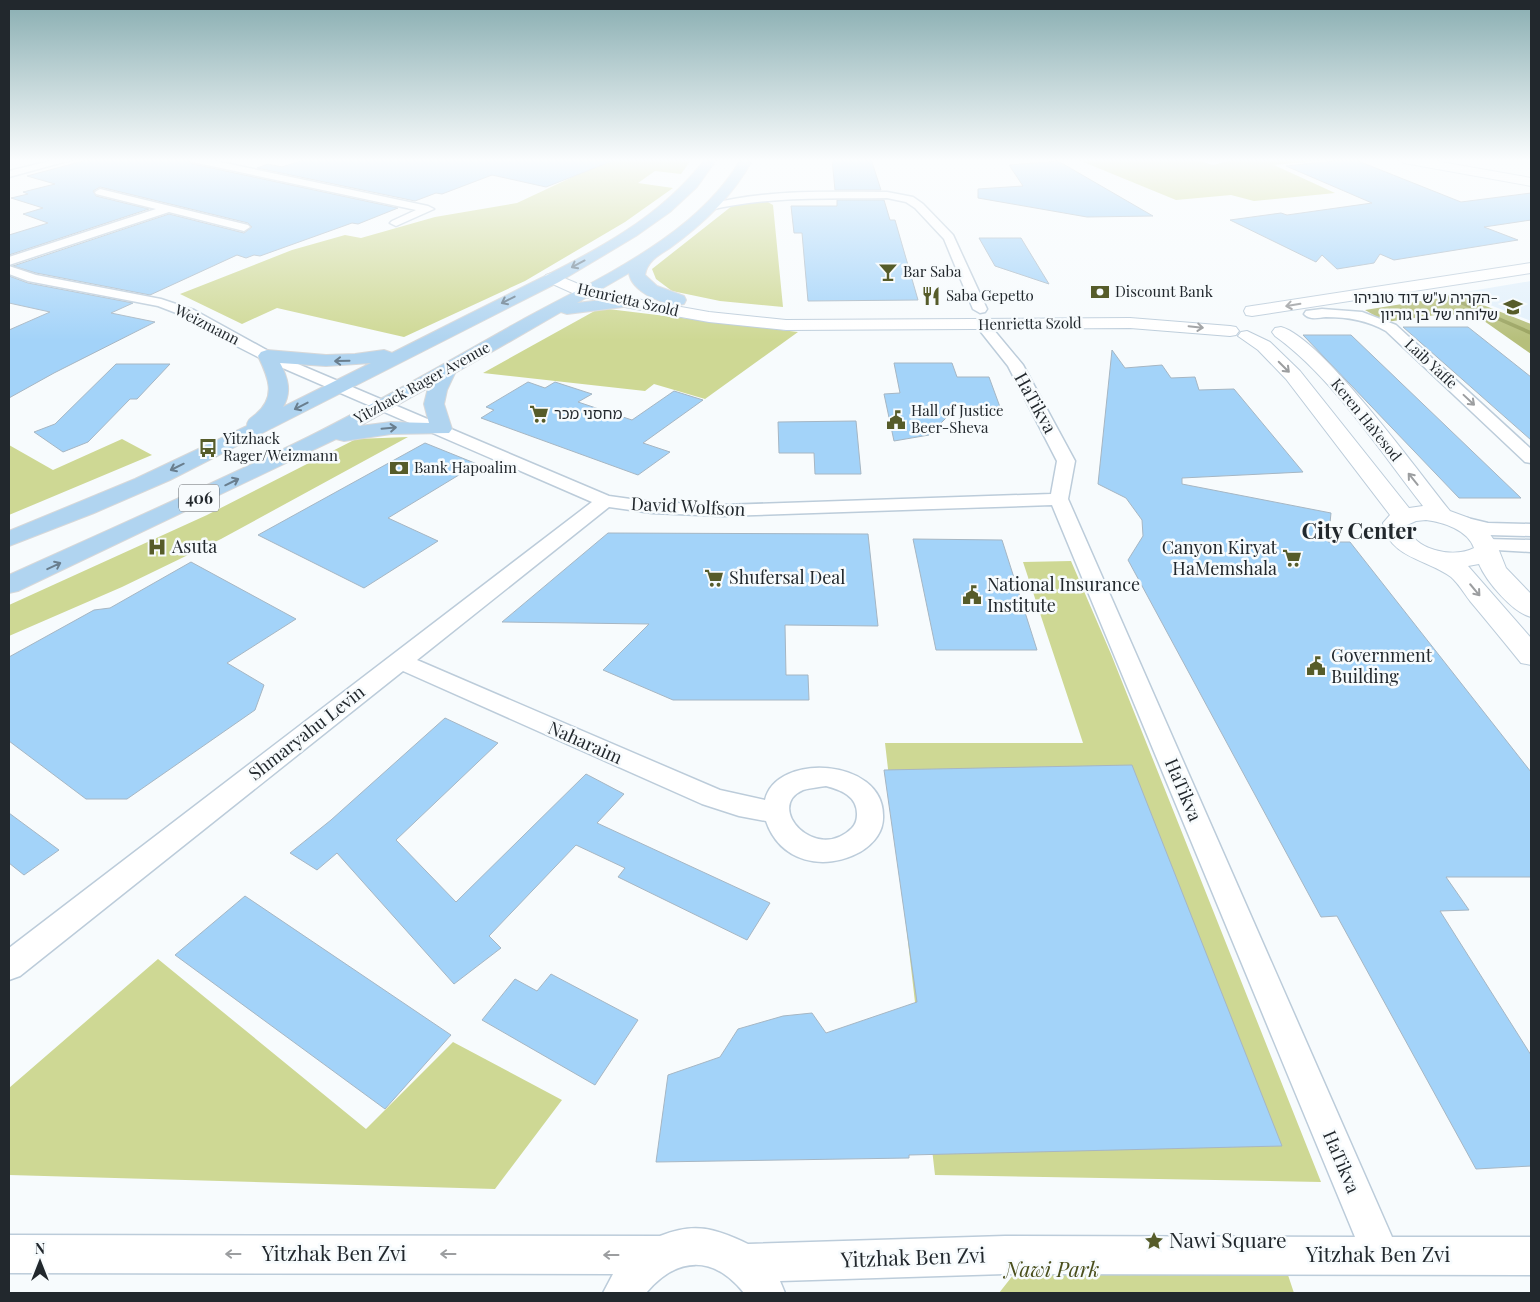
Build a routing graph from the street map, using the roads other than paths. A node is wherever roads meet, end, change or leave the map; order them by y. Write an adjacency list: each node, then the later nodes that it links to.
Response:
1 (140, 220): 11 (street)
2 (213, 220): 8 (street)
3 (401, 220): 7 (street)
4 (650, 220): 13 (main road, Yitzhack Rager Avenue / 406, one-way to 13)
5 (694, 220): 9 (main road, Yitzhack Rager Avenue / 406)
6 (932, 220): 33 (street, HaTikva)
7 (396, 222)
8 (244, 227)
9 (649, 255): 14 (main road, Yitzhack Rager Avenue / 406); 16 (main road)
10 (1531, 268): 18 (street, one-way to 18)
11 (10, 269): 25 (street, Weizmann)
12 (1531, 275): 20 (street)
13 (552, 278): 14 (street, Henrietta Szold); 15 (street, Henrietta Szold); 24 (main road, Yitzhack Rager Avenue / 406, one-way to 24)
14 (599, 283): 15 (main road, Yitzhack Rager Avenue / 406); 16 (street, Henrietta Szold)
15 (583, 292): 17 (street, Henrietta Szold); 21 (main road, Yitzhack Rager Avenue / 406)
16 (678, 300): 19 (street, Henrietta Szold)
17 (625, 302): 21 (main road); 23 (street, Henrietta Szold, one-way to 23)
18 (1252, 311): 19 (street, Henrietta Szold); 22 (street, Keren HaYesod)
19 (1221, 312): 23 (street)
20 (1311, 314): 22 (street); 32 (street, Laib Yaffe, one-way to 32)
21 (536, 318): 26 (main road, Yitzhack Rager Avenue / 406)
22 (1282, 328): 23 (street, Henrietta Szold); 36 (street, Keren HaYesod, one-way to 22)
23 (1238, 333): 35 (street, Keren HaYesod, one-way to 35)
24 (439, 336): 25 (main road, one-way to 25); 27 (main road, Yitzhack Rager Avenue / 406)
25 (267, 356): 27 (street, Weizmann); 30 (main road)
26 (449, 367): 28 (main road, Yitzhack Rager Avenue / 406); 29 (main road)
27 (340, 387): 28 (street, David Wolfson); 30 (main road, Yitzhack Rager Avenue / 406, one-way to 30)
28 (385, 405): 29 (street, David Wolfson); 31 (main road, Yitzhack Rager Avenue / 406)
29 (442, 429): 31 (main road, one-way to 29); 34 (street, David Wolfson)
30 (237, 438): 38 (main road, Yitzhack Rager Avenue / 406, one-way to 38)
31 (307, 446): 42 (main road, Yitzhack Rager Avenue / 406, one-way to 31)
32 (1531, 458)
33 (1060, 499): 34 (street, David Wolfson); 50 (street, HaTikva)
34 (605, 501): 45 (street, Shmaryahu Levin)
35 (1404, 516): 36 (street); 41 (street)
36 (1451, 520): 37 (street); 40 (street)
37 (1531, 530)
38 (9, 539)
39 (1531, 546): 40 (street)
40 (1486, 548): 41 (street); 43 (street)
41 (1422, 552): 44 (street, one-way to 44)
42 (9, 585)
43 (1531, 609)
44 (1531, 656)
45 (400, 661): 46 (street, Naharaim); 47 (street, Shmaryahu Levin)
46 (775, 812)
47 (9, 966)
48 (9, 1254): 49 (street, Yitzhak Ben Zvi, one-way to 48)
49 (659, 1255): 52 (street); 53 (street)
50 (1381, 1255): 51 (street, Yitzhak Ben Zvi); 52 (street, Yitzhak Ben Zvi)
51 (1531, 1256)
52 (745, 1264): 54 (street)
53 (622, 1293)
54 (766, 1293)

